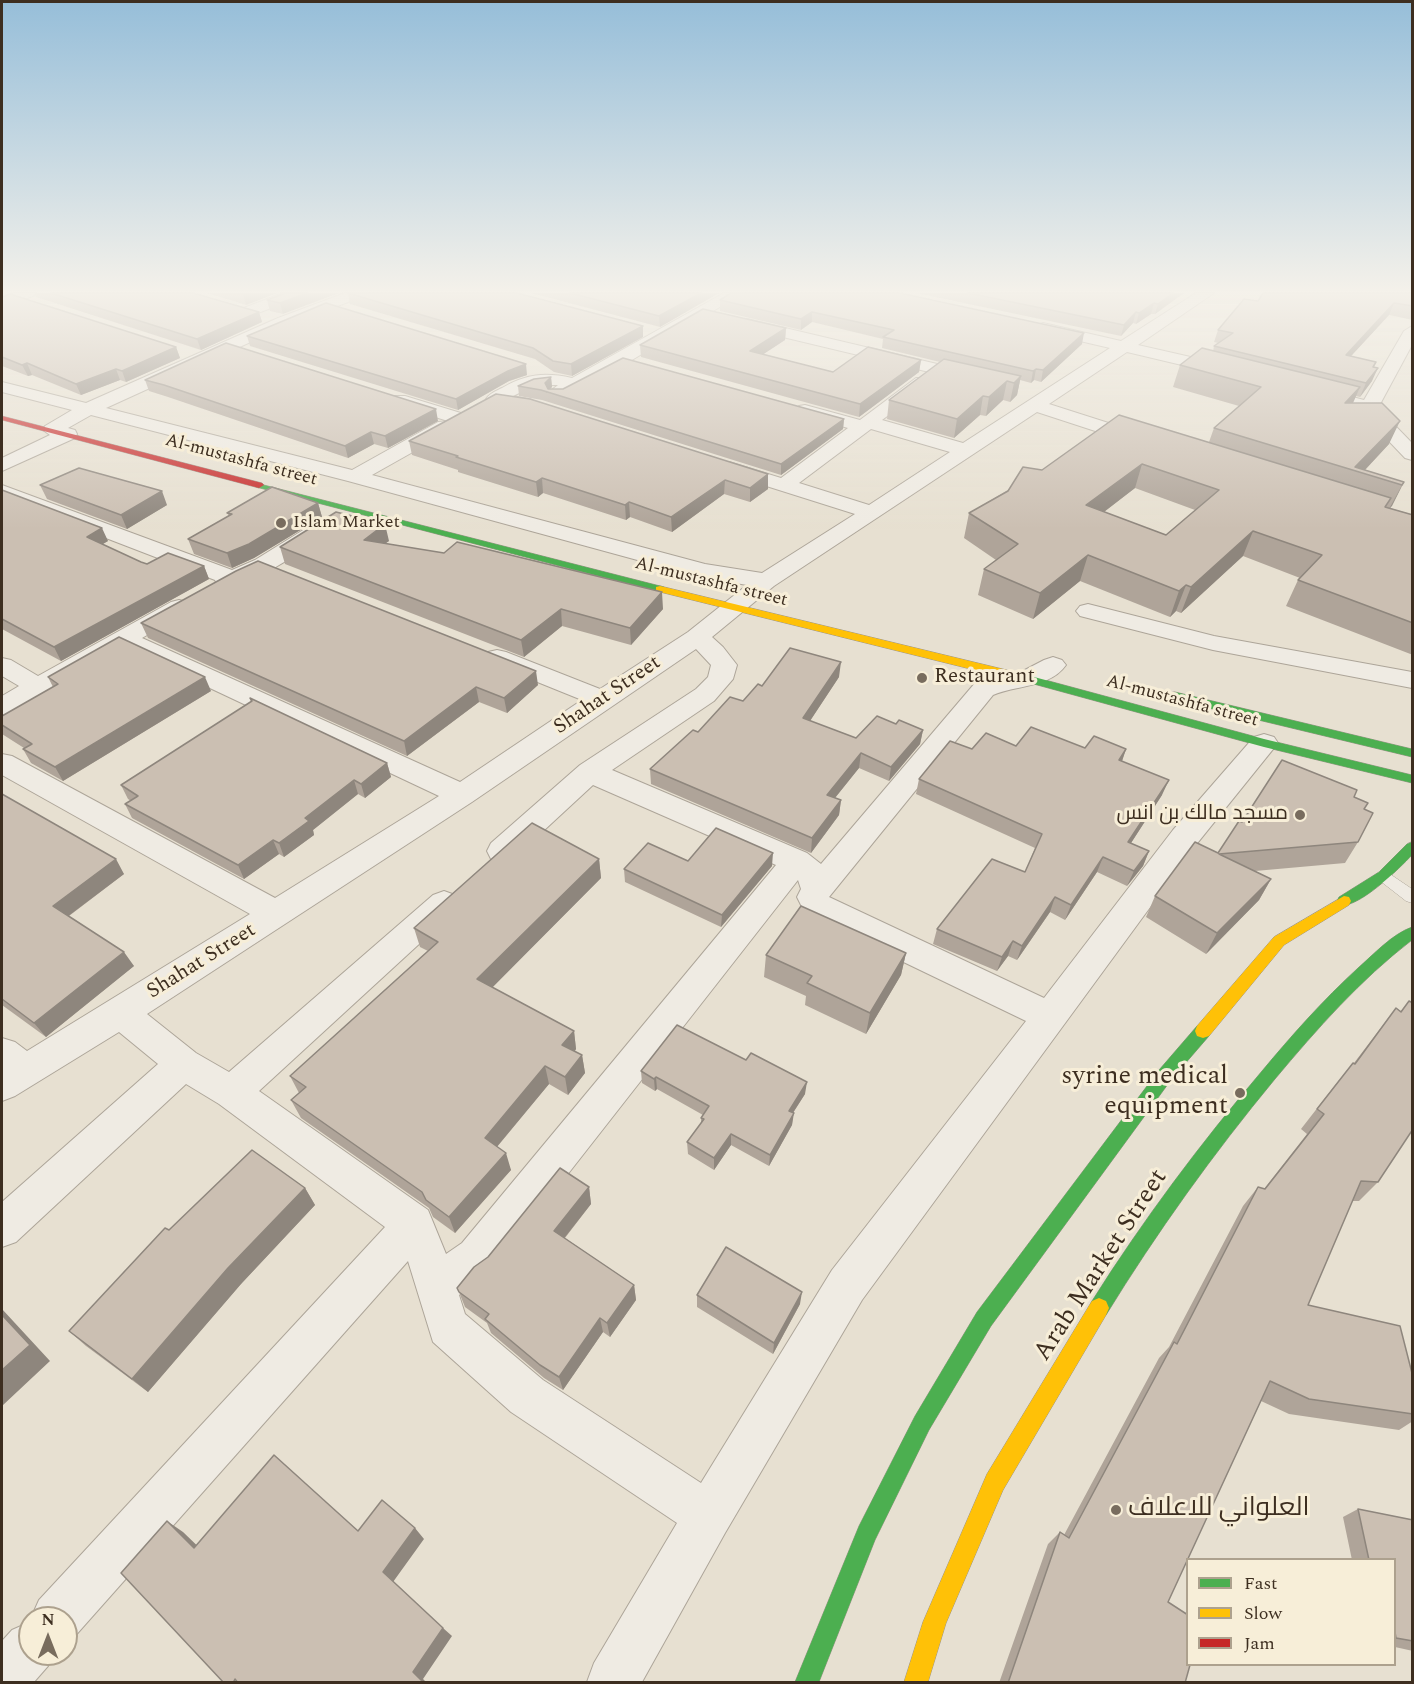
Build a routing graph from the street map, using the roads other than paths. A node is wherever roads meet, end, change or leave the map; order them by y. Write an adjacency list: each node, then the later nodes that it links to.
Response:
1 (172, 372): 20 (street)
2 (539, 372): 10 (street)
3 (596, 372): 12 (street)
4 (935, 372): 24 (street)
5 (948, 372): 11 (street)
6 (1081, 372): 16 (street, Shahat Street)
7 (1230, 372): 9 (street)
8 (1390, 372): 21 (street)
9 (1240, 374)
10 (546, 376): 12 (street); 17 (street)
11 (982, 380)
12 (573, 383): 17 (street)
13 (2, 387): 20 (street)
14 (1296, 388): 21 (street)
15 (381, 394): 23 (street)
16 (1036, 397): 26 (street); 27 (street, Shahat Street)
17 (495, 399): 23 (street)
18 (2, 405): 25 (main road, Al-mustashfa street)
19 (794, 407): 24 (street)
20 (88, 409): 25 (street); 31 (street)
21 (1368, 409): 28 (street)
22 (2, 418): 25 (main road, Al-mustashfa street)
23 (457, 418): 31 (street)
24 (865, 424): 27 (street); 32 (street)
25 (63, 429): 30 (street); 34 (main road, Al-mustashfa street); 36 (main road, Al-mustashfa street)
26 (1156, 444)
27 (965, 450): 35 (street, Shahat Street)
28 (1413, 454)
29 (716, 464): 32 (street)
30 (2, 465)
31 (355, 477): 39 (street)
32 (784, 485): 35 (street)
33 (2, 491): 38 (street)
34 (353, 509): 38 (street); 39 (main road, Al-mustashfa street)
35 (871, 512): 39 (street, Shahat Street)
36 (485, 529)
37 (621, 563): 39 (main road, Al-mustashfa street)
38 (232, 578): 42 (street)
39 (754, 595): 41 (street, Shahat Street); 45 (main road, Al-mustashfa street)
40 (1088, 611): 46 (street)
41 (697, 637): 49 (street, Shahat Street); 54 (street)
42 (123, 638): 47 (street); 56 (street)
43 (471, 647): 49 (street)
44 (2, 665): 47 (street)
45 (1044, 668): 51 (main road, Al-mustashfa street); 60 (street)
46 (1413, 680)
47 (37, 686): 50 (street)
48 (1156, 691): 52 (main road, Al-mustashfa street)
49 (602, 699): 56 (street, Shahat Street)
50 (2, 707)
51 (1264, 743): 55 (main road, Al-mustashfa street); 65 (street)
52 (1413, 753)
53 (2, 763): 62 (street)
54 (590, 772): 58 (street); 68 (street)
55 (1413, 779)
56 (462, 795): 62 (street, Shahat Street)
57 (1413, 847): 59 (main road)
58 (796, 861): 60 (street); 71 (street)
59 (1384, 876): 61 (lane); 77 (main road)
60 (817, 889): 65 (street)
61 (1413, 897)
62 (277, 914): 64 (street, Shahat Street)
63 (1413, 933): 78 (main road, Arab Market Street)
64 (121, 1013): 66 (street); 67 (street, Shahat Street)
65 (1049, 1016): 72 (street)
66 (183, 1064): 68 (street); 70 (street)
67 (10, 1070)
68 (232, 1092): 69 (street)
69 (414, 1224): 71 (street); 73 (street)
70 (2, 1228)
71 (436, 1286): 72 (street)
72 (708, 1516): 76 (street)
73 (68, 1606)
74 (18, 1661): 75 (street)
75 (2, 1679)
76 (613, 1683)
77 (807, 1683)
78 (916, 1683)

